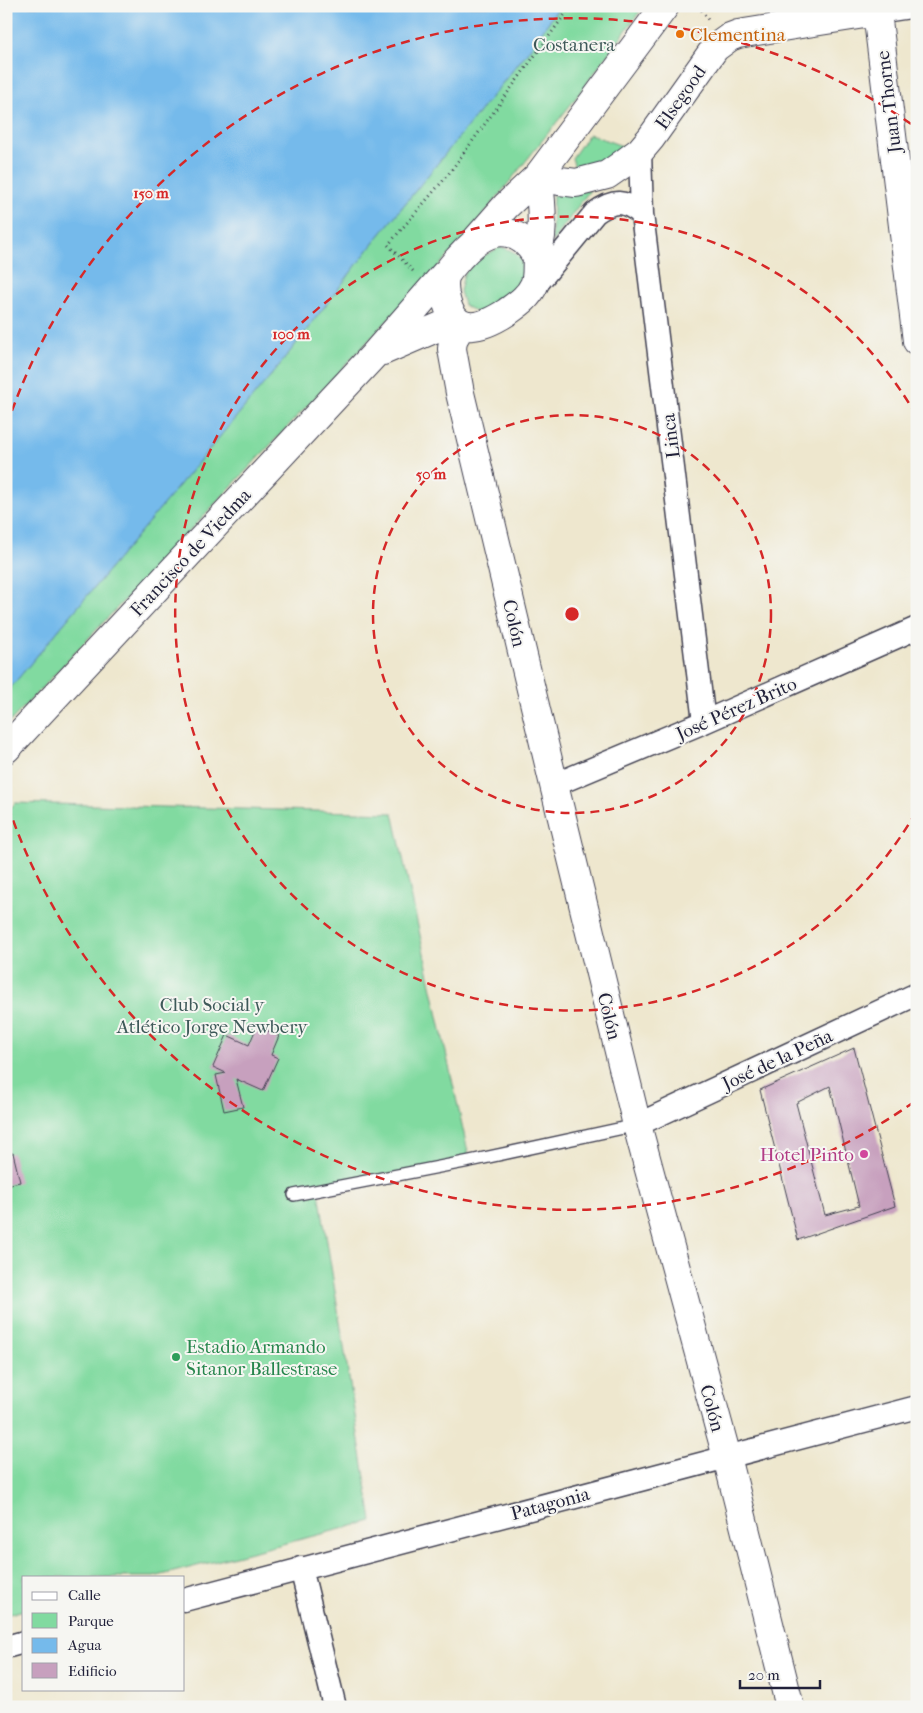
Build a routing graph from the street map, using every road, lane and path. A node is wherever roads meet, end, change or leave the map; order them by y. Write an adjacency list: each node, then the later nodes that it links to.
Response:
1 (571, 6): 10 (path)
2 (665, 6): 6 (street, Francisco de Viedma)
3 (917, 6): 4 (street, Elsegood)
4 (876, 12): 5 (street, Elsegood); 13 (street, Juan Thorne)
5 (640, 151): 6 (street, Elsegood); 7 (street, Linca)
6 (538, 176): 8 (street, Francisco de Viedma); 9 (street)
7 (642, 214): 11 (street); 16 (street, Linca)
8 (473, 243): 9 (street, Francisco de Viedma); 10 (street, Francisco de Viedma)
9 (537, 259): 11 (street)
10 (438, 282): 12 (street); 14 (street, Francisco de Viedma)
11 (530, 292): 12 (street, Francisco de Viedma)
12 (459, 322): 14 (street, Francisco de Viedma); 18 (street, Colón)
13 (917, 341)
14 (374, 355): 17 (street, Francisco de Viedma)
15 (917, 628): 16 (street, José Pérez Brito)
16 (704, 722): 18 (street, José Pérez Brito)
17 (6, 749)
18 (554, 785): 20 (street, Colón)
19 (917, 994): 20 (street, José de la Peña)
20 (637, 1124): 21 (lane); 23 (street, Colón)
21 (294, 1195)
22 (917, 1407): 23 (street, Patagonia)
23 (727, 1457): 24 (street, Patagonia); 29 (street, Colón)
24 (300, 1568): 25 (street, Patagonia); 28 (street)
25 (185, 1600)
26 (22, 1643): 27 (street)
27 (6, 1647)
28 (335, 1707)
29 (790, 1707)

